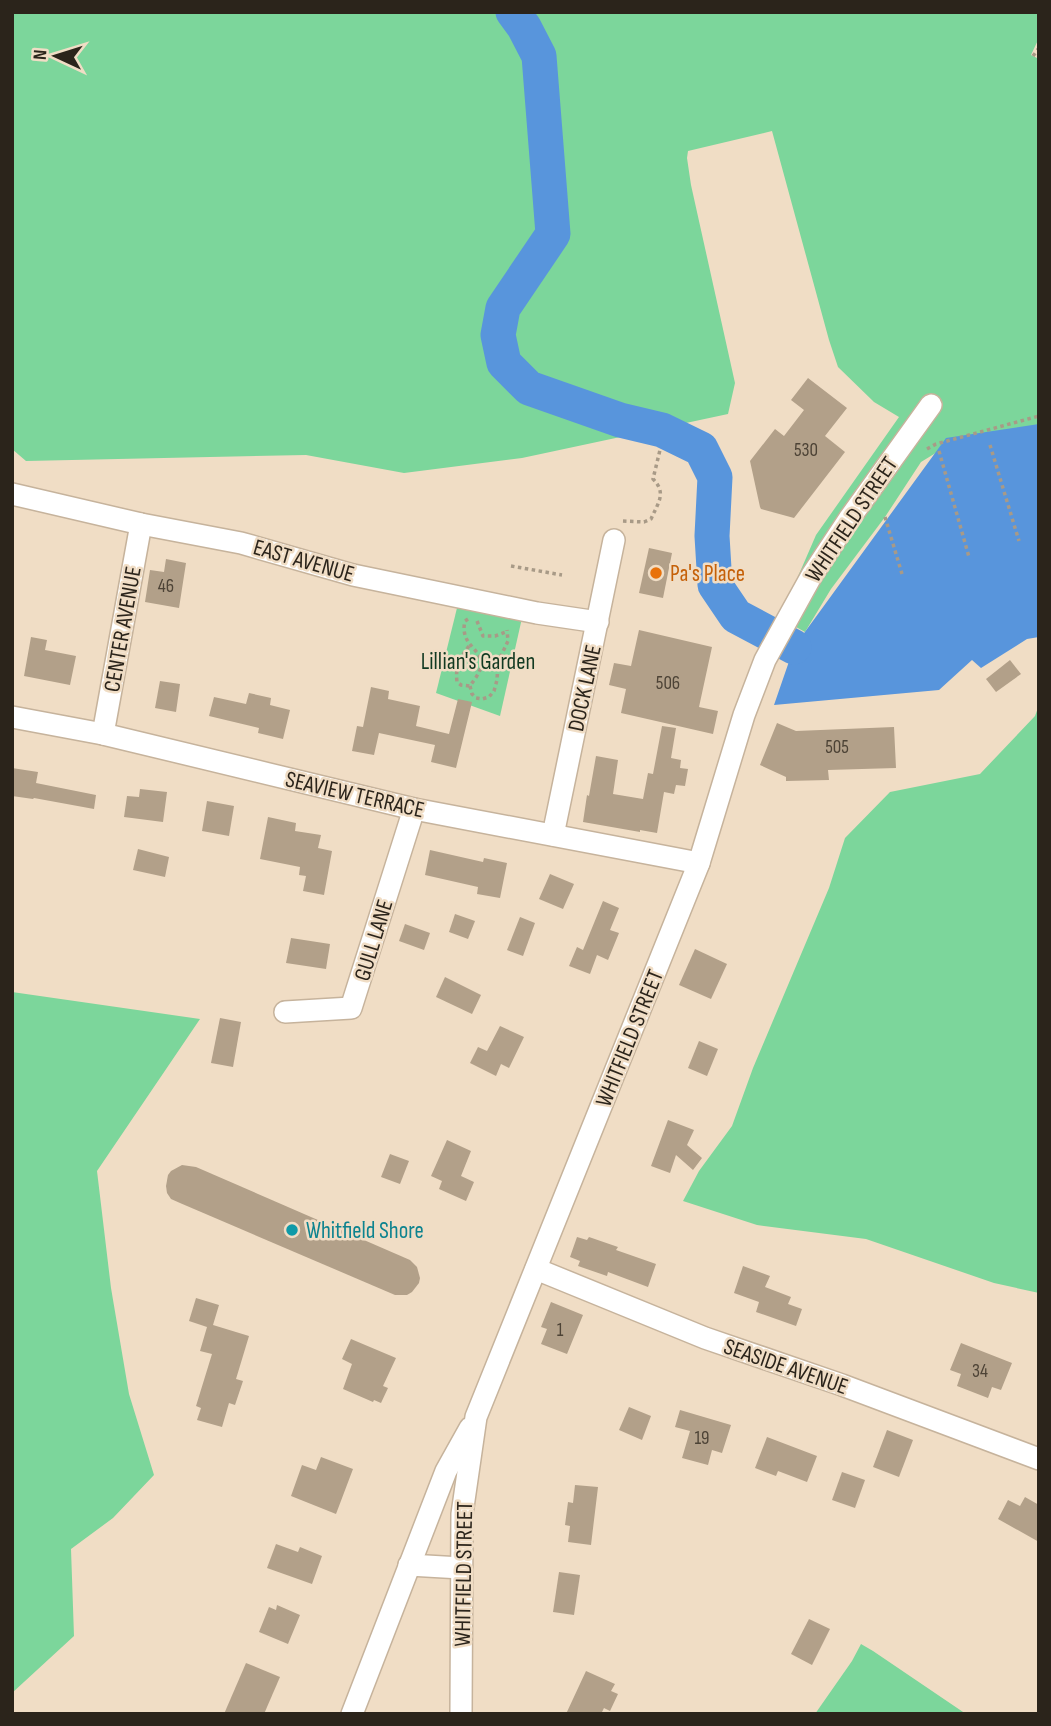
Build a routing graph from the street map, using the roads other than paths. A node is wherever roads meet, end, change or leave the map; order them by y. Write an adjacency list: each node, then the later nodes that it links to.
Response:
1 (932, 405): 10 (street, WHITFIELD STREET)
2 (12, 494): 3 (street, EAST AVENUE)
3 (141, 524): 5 (street, EAST AVENUE); 7 (street, CENTER AVENUE)
4 (615, 530): 5 (street, DOCK LANE)
5 (598, 622): 9 (street, DOCK LANE)
6 (12, 717): 7 (street, SEAVIEW TERRACE)
7 (103, 734): 8 (street, SEAVIEW TERRACE)
8 (414, 809): 9 (street, SEAVIEW TERRACE); 11 (street, GULL LANE)
9 (553, 835): 10 (street, SEAVIEW TERRACE)
10 (699, 863): 12 (street, WHITFIELD STREET)
11 (285, 1012)
12 (536, 1269): 13 (street, WHITFIELD STREET); 14 (street, SEASIDE AVENUE)
13 (476, 1417): 15 (street); 16 (street, WHITFIELD STREET)
14 (1039, 1459)
15 (409, 1565): 16 (street); 17 (street)
16 (461, 1568): 18 (street, WHITFIELD STREET)
17 (352, 1714)
18 (461, 1714)

